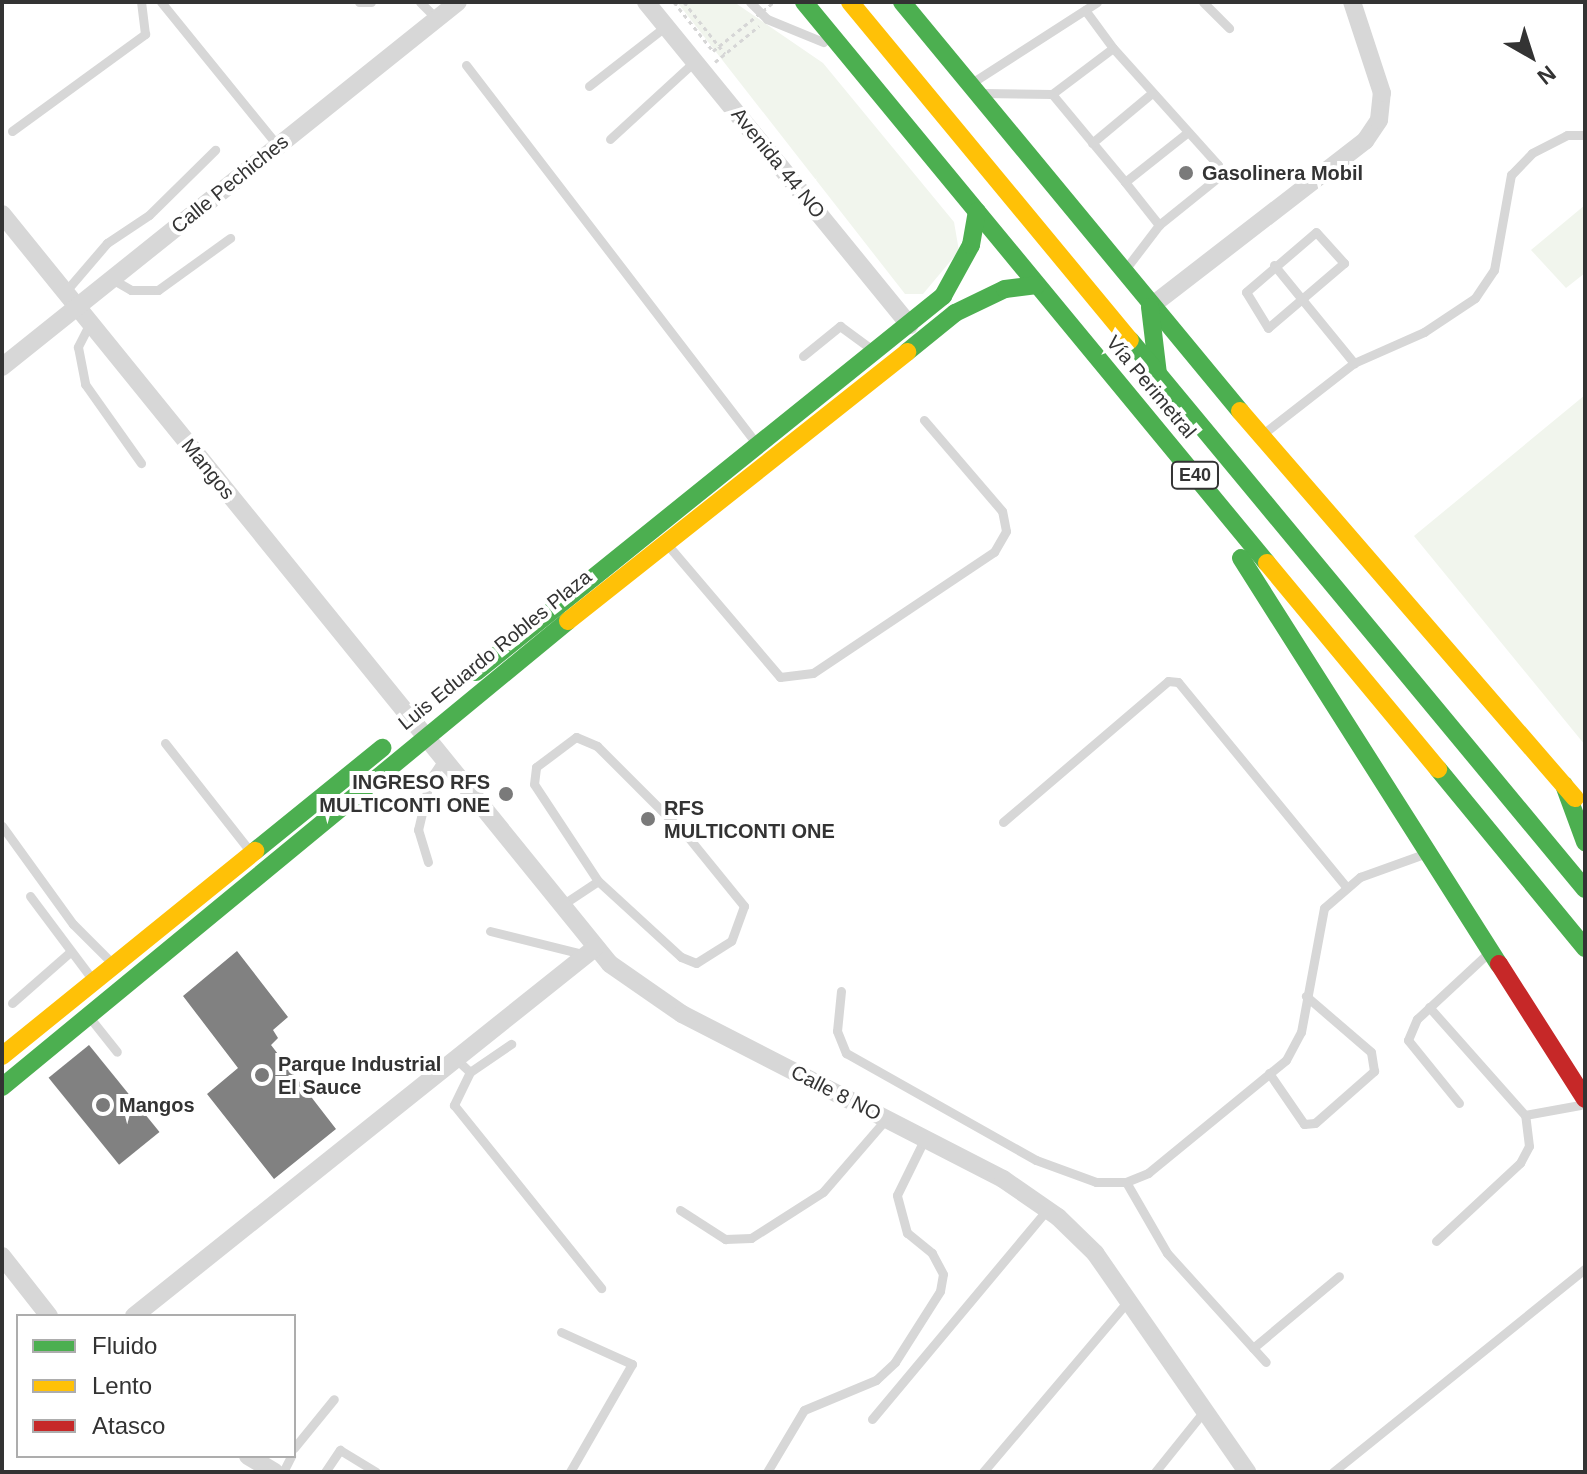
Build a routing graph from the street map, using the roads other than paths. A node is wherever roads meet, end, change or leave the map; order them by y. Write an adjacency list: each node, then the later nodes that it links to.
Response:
1 (141, 2): 29 (lane)
2 (161, 2): 34 (lane)
3 (359, 2): 4 (lane)
4 (371, 2)
5 (420, 2): 17 (lane)
6 (458, 2): 17 (street, Calle Pechiches)
7 (646, 2): 19 (street, Avenida 44 NO)
8 (750, 2): 22 (lane)
9 (804, 2): 22 (main road, Vía Perimetral / E40)
10 (850, 2): 55 (main road, Vía Perimetral / E40)
11 (902, 2): 18 (main road)
12 (920, 2): 18 (lane)
13 (1097, 2): 16 (lane)
14 (1203, 2): 20 (lane)
15 (1352, 2): 48 (street)
16 (1085, 10): 21 (lane); 26 (lane)
17 (437, 19): 34 (street, Calle Pechiches)
18 (919, 23): 26 (main road)
19 (666, 26): 24 (street, Avenida 44 NO); 25 (lane)
20 (1229, 28)
21 (1113, 48): 27 (lane); 28 (lane)
22 (844, 50): 37 (main road, Vía Perimetral / E40)
23 (466, 65): 58 (lane)
24 (699, 67): 32 (lane); 50 (street, Avenida 44 NO)
25 (589, 86)
26 (974, 89): 28 (lane); 42 (main road)
27 (1152, 93): 30 (lane); 33 (lane)
28 (1052, 94): 33 (lane)
29 (12, 131)
30 (1188, 132): 36 (lane); 39 (lane)
31 (1585, 135): 53 (lane)
32 (610, 139)
33 (1092, 143): 36 (lane)
34 (278, 146): 43 (street, Calle Pechiches)
35 (215, 150): 45 (lane)
36 (1125, 182): 39 (lane)
37 (977, 212): 44 (main road, Vía Perimetral / E40); 50 (main road, Luis Eduardo Robles Plaza)
38 (2, 214): 45 (street, Mangos)
39 (1159, 225): 42 (lane)
40 (230, 238): 43 (lane)
41 (1274, 265): 46 (lane); 46 (lane); 46 (lane)
42 (1122, 274): 48 (main road)
43 (112, 279): 47 (street, Calle Pechiches)
44 (1037, 285): 59 (main road, Vía Perimetral / E40); 61 (main road, Luis Eduardo Robles Plaza)
45 (65, 292): 47 (street, Mangos)
46 (1304, 302): 53 (lane)
47 (77, 307): 49 (street, Mangos); 54 (street, Calle Pechiches)
48 (1150, 307): 55 (main road); 57 (main road)
49 (90, 323): 60 (lane); 62 (street, Mangos)
50 (909, 325): 51 (main road, Luis Eduardo Robles Plaza)
51 (875, 352): 52 (lane); 58 (main road, Luis Eduardo Robles Plaza)
52 (803, 356)
53 (1354, 363): 57 (lane)
54 (2, 367)
55 (1158, 374): 66 (main road, Vía Perimetral / E40)
56 (924, 420): 61 (lane)
57 (1261, 435): 65 (main road)
58 (758, 445): 61 (main road, Luis Eduardo Robles Plaza)
59 (1170, 445): 72 (main road); 81 (main road, Vía Perimetral / E40)
60 (141, 463)
61 (660, 536): 62 (main road, Luis Eduardo Robles Plaza)
62 (418, 730): 64 (street, Calle 8 NO); 71 (main road, Luis Eduardo Robles Plaza); 91 (main road, Luis Eduardo Robles Plaza)
63 (165, 743): 71 (lane)
64 (443, 760): 73 (lane); 79 (street, Calle 8 NO)
65 (1564, 785): 67 (main road); 70 (main road)
66 (1502, 792): 74 (main road); 77 (main road, Vía Perimetral / E40)
67 (1585, 809)
68 (1003, 822): 76 (lane)
69 (2, 826): 85 (lane)
70 (1585, 842)
71 (253, 853): 85 (main road, Luis Eduardo Robles Plaza)
72 (1426, 853): 76 (lane); 83 (main road)
73 (428, 862)
74 (1585, 863)
75 (598, 881): 75 (lane); 79 (lane)
76 (1347, 888): 88 (lane)
77 (1585, 889)
78 (30, 896): 84 (lane)
79 (562, 905): 82 (street, Calle 8 NO)
80 (490, 931): 82 (lane)
81 (1585, 948)
82 (592, 951): 95 (street); 101 (street, Calle 8 NO)
83 (1490, 951): 90 (lane); 98 (main road)
84 (69, 953): 86 (lane); 89 (lane)
85 (114, 966): 86 (main road, Luis Eduardo Robles Plaza)
86 (94, 982): 93 (main road, Luis Eduardo Robles Plaza)
87 (841, 991): 103 (lane)
88 (1306, 996): 96 (lane); 96 (lane)
89 (12, 1003)
90 (1429, 1007): 99 (lane); 100 (lane)
91 (88, 1015): 94 (lane); 97 (main road, Luis Eduardo Robles Plaza)
92 (511, 1044): 95 (lane)
93 (3, 1052)
94 (117, 1052)
95 (463, 1066): 110 (lane); 113 (street)
96 (1269, 1073): 103 (lane)
97 (2, 1087)
98 (1585, 1101): 100 (lane)
99 (1459, 1103)
100 (1525, 1115): 106 (lane)
101 (886, 1119): 102 (street, Calle 8 NO); 104 (lane)
102 (925, 1138): 105 (street, Calle 8 NO); 126 (lane)
103 (1126, 1182): 115 (lane)
104 (680, 1210)
105 (1047, 1210): 111 (street, Calle 8 NO); 119 (lane)
106 (1436, 1241)
107 (2, 1256): 112 (street)
108 (1585, 1269): 130 (lane)
109 (1339, 1276): 115 (lane)
110 (601, 1288)
111 (1128, 1301): 118 (street, Calle 8 NO); 127 (lane)
112 (47, 1314)
113 (137, 1314)
114 (561, 1332): 125 (lane)
115 (1253, 1348): 116 (lane)
116 (1266, 1362)
117 (334, 1399): 120 (lane)
118 (1204, 1411): 128 (lane); 129 (street, Calle 8 NO)
119 (872, 1419)
120 (296, 1446)
121 (251, 1458): 122 (street)
122 (275, 1472)
123 (325, 1472): 124 (lane)
124 (376, 1472)
125 (570, 1472)
126 (767, 1472)
127 (983, 1472)
128 (1155, 1472)
129 (1247, 1472)
130 (1333, 1472)

